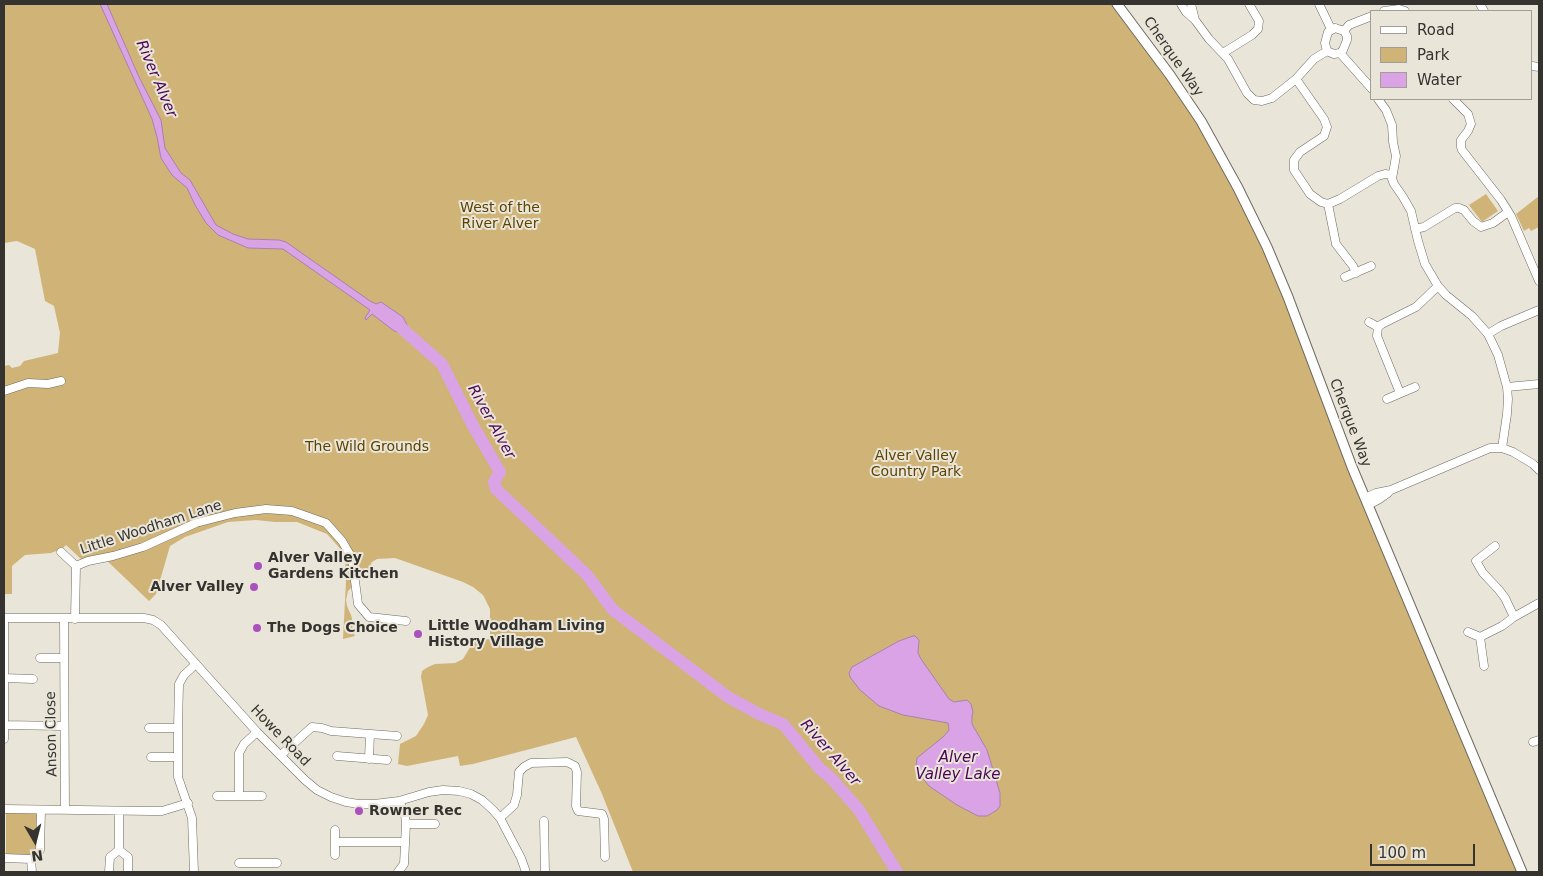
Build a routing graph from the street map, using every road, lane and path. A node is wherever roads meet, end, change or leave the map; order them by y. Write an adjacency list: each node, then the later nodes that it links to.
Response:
1 (1117, 4): 41 (street, Cherque Way)
2 (1180, 4): 9 (street)
3 (1191, 4): 9 (street)
4 (1249, 4): 13 (street)
5 (1319, 4): 10 (street)
6 (1389, 10): 7 (street)
7 (1403, 10)
8 (1370, 17): 11 (street)
9 (1195, 20): 13 (street)
10 (1331, 28): 11 (street); 12 (street)
11 (1344, 31): 14 (street)
12 (1327, 51): 14 (street); 15 (street)
13 (1223, 52): 15 (street)
14 (1340, 52): 16 (street)
15 (1296, 79): 20 (street)
16 (1370, 87)
17 (1379, 100): 19 (street)
18 (1455, 100): 21 (street)
19 (1392, 175): 20 (street); 22 (street)
20 (1328, 204): 24 (street)
21 (1508, 212): 22 (street); 26 (street)
22 (1415, 229): 27 (street)
23 (1371, 266): 24 (street)
24 (1356, 273): 25 (street)
25 (1345, 277)
26 (1539, 281)
27 (1438, 286): 30 (street); 31 (street)
28 (1539, 310): 31 (street)
29 (1369, 322): 30 (street)
30 (1378, 327): 37 (street)
31 (1488, 334): 35 (street)
32 (61, 381): 36 (street)
33 (1539, 384): 35 (street)
34 (1415, 387): 37 (street)
35 (1507, 387): 39 (street)
36 (4, 391)
37 (1400, 393): 38 (street)
38 (1387, 399)
39 (1502, 448): 40 (street); 41 (street)
40 (1539, 470)
41 (1366, 501): 107 (street, Cherque Way)
42 (1495, 546): 45 (street)
43 (61, 552): 46 (street, Little Woodham Lane)
44 (1467, 559): 45 (street)
45 (1476, 561): 48 (street)
46 (76, 566): 51 (street, Little Woodham Lane); 52 (street, Little Woodham Lane)
47 (1539, 603): 48 (street)
48 (1514, 617): 54 (street)
49 (4, 618): 50 (street, Howe Road); 60 (street)
50 (64, 619): 51 (street, Howe Road); 56 (street, Anson Close)
51 (75, 619): 57 (street, Howe Road)
52 (406, 621)
53 (1468, 632): 54 (street)
54 (1480, 637): 58 (street)
55 (40, 658): 56 (street)
56 (64, 658): 62 (street, Anson Close)
57 (196, 664): 64 (street); 65 (street, Howe Road)
58 (1484, 666)
59 (33, 679): 60 (street)
60 (4, 680): 61 (street)
61 (4, 725): 62 (street); 68 (street)
62 (63, 726): 82 (street, Anson Close)
63 (150, 728): 64 (street)
64 (178, 728): 72 (street)
65 (257, 732): 69 (street, Howe Road); 76 (street)
66 (370, 734): 67 (street); 69 (street); 73 (street)
67 (397, 736)
68 (4, 739)
69 (280, 755): 78 (street, Howe Road)
70 (337, 756): 73 (street)
71 (151, 757): 72 (street)
72 (178, 757): 79 (street)
73 (369, 759): 74 (street)
74 (387, 760)
75 (217, 796): 76 (street)
76 (239, 796): 77 (street)
77 (262, 796)
78 (399, 801): 84 (street, Howe Road); 86 (street)
79 (188, 803): 83 (street); 102 (street)
80 (4, 809): 81 (street)
81 (41, 810): 82 (street); 95 (street)
82 (64, 810): 83 (street)
83 (119, 811): 91 (street)
84 (500, 818): 93 (street); 105 (street, Howe Road)
85 (544, 821): 106 (street)
86 (406, 824): 87 (street); 90 (street)
87 (435, 824)
88 (335, 830): 89 (street)
89 (335, 842): 90 (street); 92 (street)
90 (404, 842): 104 (street)
91 (119, 850): 100 (street); 101 (street)
92 (334, 855)
93 (605, 857)
94 (4, 858): 95 (street)
95 (32, 859): 99 (street)
96 (238, 863): 98 (street)
97 (277, 863): 98 (street)
98 (256, 864): 103 (street)
99 (32, 872)
100 (110, 872)
101 (128, 872)
102 (194, 872)
103 (256, 872)
104 (398, 872)
105 (526, 872)
106 (545, 872)
107 (1522, 872)

